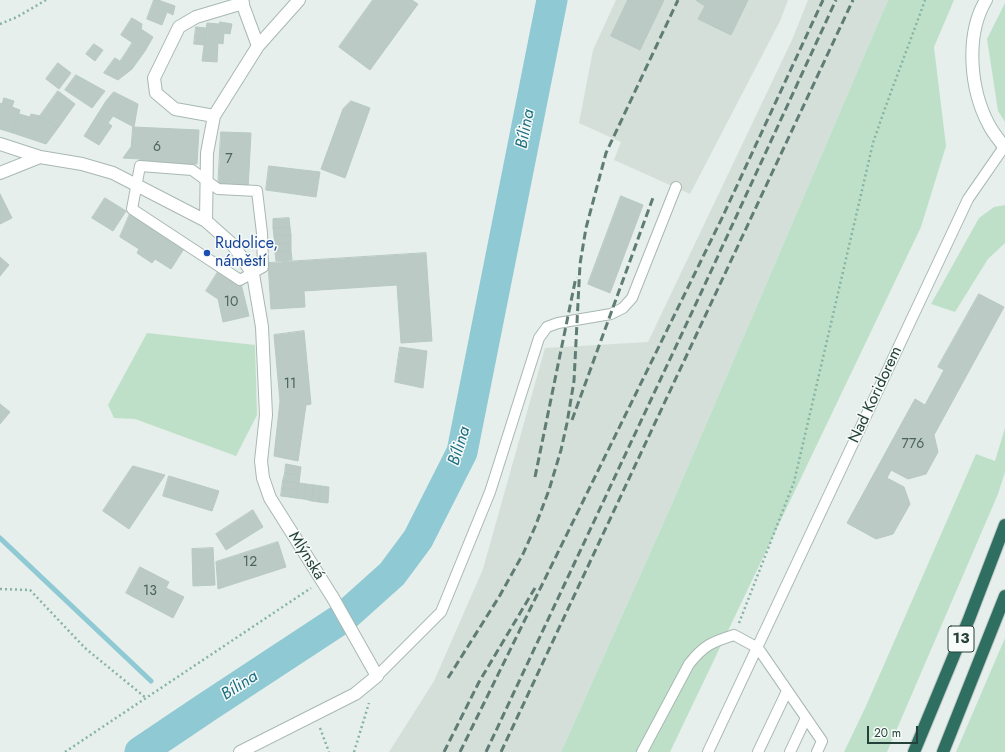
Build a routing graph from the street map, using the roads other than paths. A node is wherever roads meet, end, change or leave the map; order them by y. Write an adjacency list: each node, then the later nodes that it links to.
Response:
1 (299, 0): 4 (street)
2 (986, 0): 7 (street)
3 (242, 2): 4 (street); 5 (street)
4 (258, 46): 5 (street)
5 (214, 116): 10 (street)
6 (0, 144): 8 (street)
7 (1005, 148): 17 (lane, Nad Koridorem)
8 (40, 157): 9 (street); 11 (street)
9 (0, 173)
10 (206, 180): 11 (lane); 13 (street); 14 (lane)
11 (137, 186): 13 (street); 14 (lane)
12 (676, 187): 18 (lane)
13 (206, 221): 14 (street)
14 (253, 274): 18 (street, Mlýnská)
15 (1005, 525): 27 (highway, 13)
16 (1005, 596): 28 (highway, 13)
17 (758, 648): 19 (lane); 22 (lane); 23 (lane, Nad Koridorem)
18 (377, 676): 21 (street)
19 (787, 691): 20 (lane); 24 (lane)
20 (806, 718): 25 (lane); 26 (lane)
21 (240, 752)
22 (642, 752)
23 (708, 752)
24 (758, 752)
25 (790, 752)
26 (817, 752)
27 (914, 752)
28 (943, 752)

